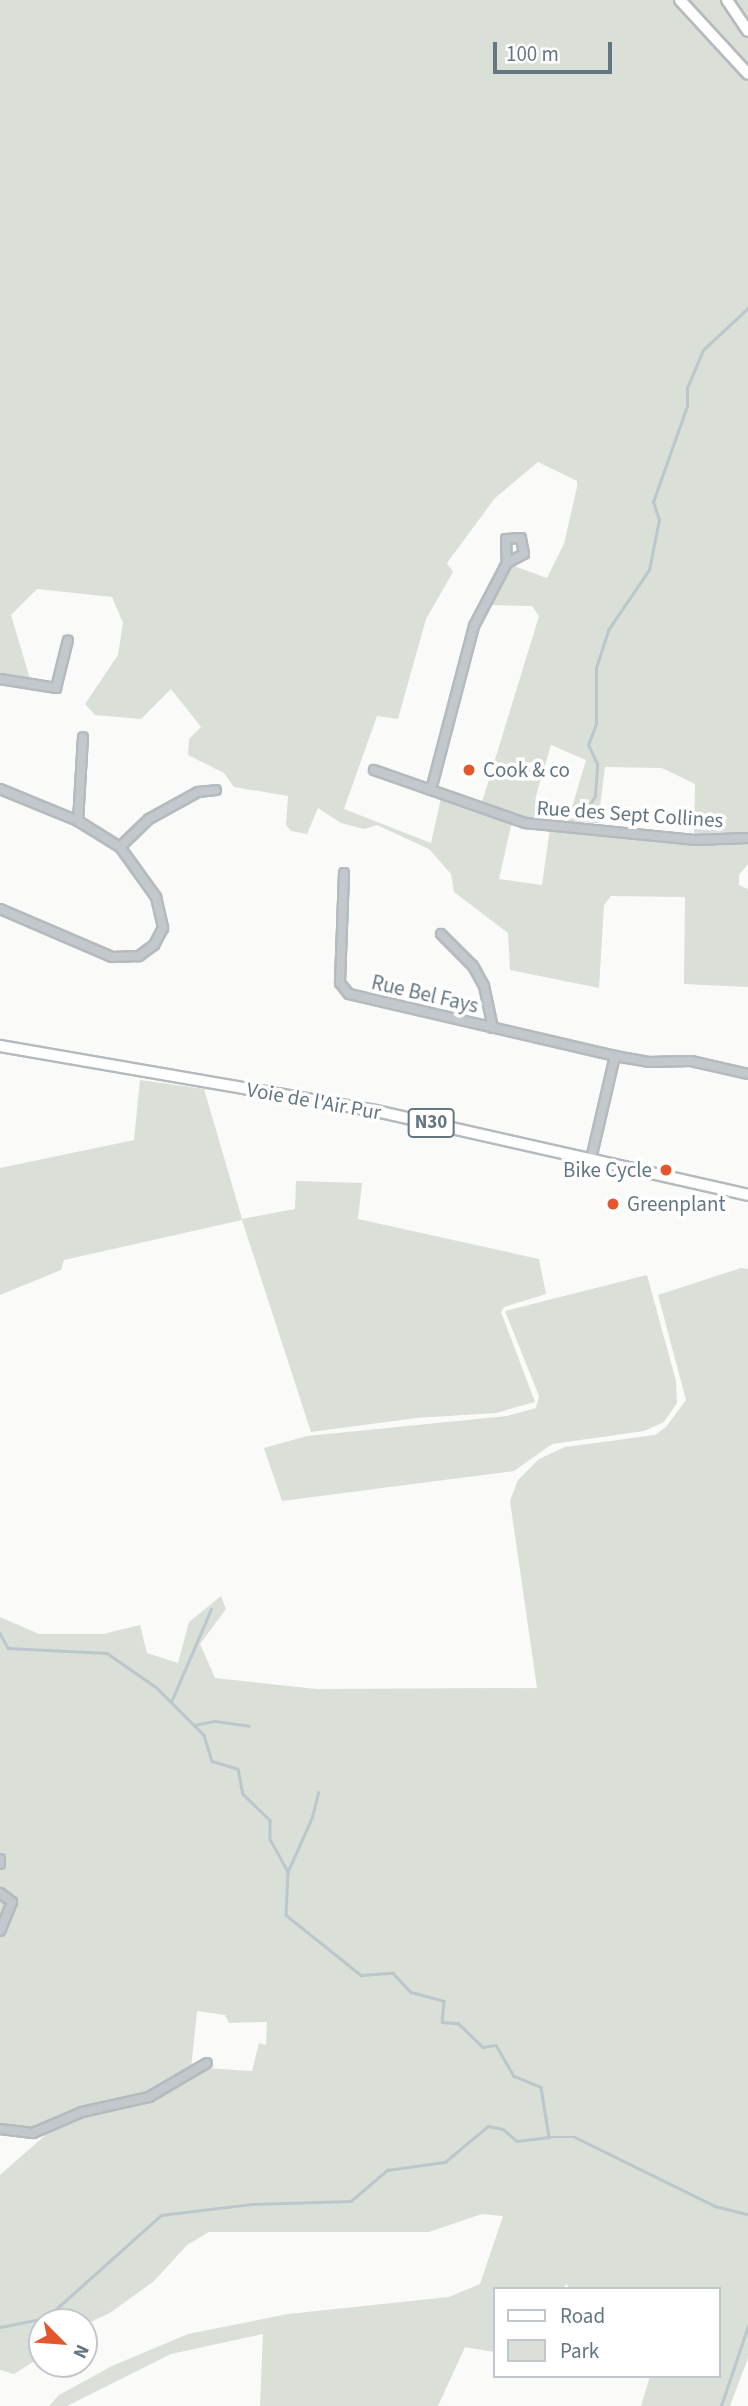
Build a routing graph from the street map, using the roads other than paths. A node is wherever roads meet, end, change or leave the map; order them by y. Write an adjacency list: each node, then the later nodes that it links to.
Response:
1 (680, 0): 4 (highway)
2 (727, 0): 3 (highway)
3 (748, 31)
4 (748, 74)
5 (507, 563): 12 (street)
6 (68, 640): 7 (street)
7 (0, 679)
8 (83, 737): 13 (street)
9 (374, 770): 12 (street, Rue des Sept Collines)
10 (0, 789): 13 (street)
11 (216, 790): 15 (street)
12 (432, 790): 14 (street, Rue des Sept Collines)
13 (78, 821): 15 (street)
14 (748, 838)
15 (120, 847): 17 (street)
16 (344, 873): 19 (street, Rue Bel Fays)
17 (0, 909)
18 (441, 934): 19 (street, Rue Bel Fays)
19 (493, 1028): 21 (street, Rue Bel Fays)
20 (0, 1046): 23 (main road, Voie de l'Air Pur / N30)
21 (615, 1056): 22 (street, Rue Bel Fays); 23 (street)
22 (748, 1074)
23 (591, 1159): 24 (main road, Voie de l'Air Pur / N30)
24 (748, 1195)
25 (0, 1858): 26 (street)
26 (0, 1864)
27 (0, 1894): 28 (street)
28 (0, 1931)
29 (207, 2063): 30 (street)
30 (0, 2129)

